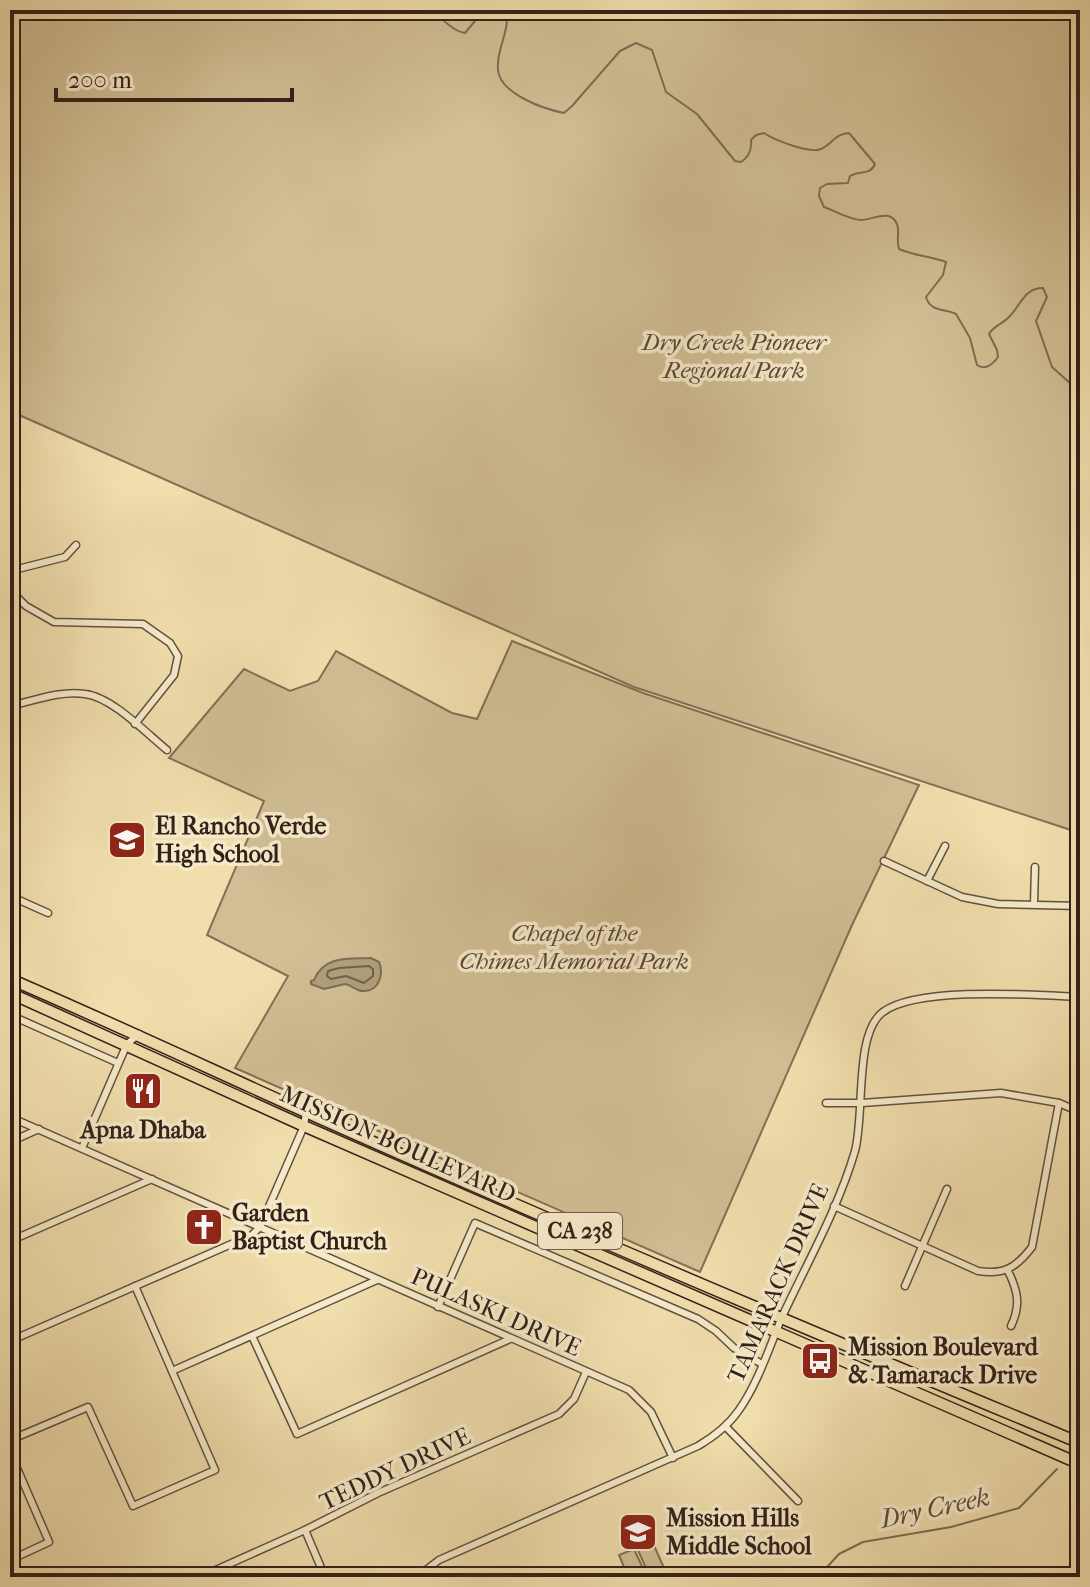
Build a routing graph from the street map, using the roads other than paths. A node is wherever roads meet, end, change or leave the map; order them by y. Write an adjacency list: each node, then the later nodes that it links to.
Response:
1 (76, 545): 2 (street)
2 (10, 571)
3 (10, 590): 5 (street)
4 (10, 706): 5 (street)
5 (135, 724): 6 (street)
6 (167, 750)
7 (945, 846): 10 (street)
8 (884, 861): 10 (street)
9 (1035, 867): 12 (street)
10 (927, 881): 12 (street)
11 (10, 896): 14 (street)
12 (1034, 904): 13 (street)
13 (1080, 906)
14 (48, 913)
15 (10, 979): 19 (main road, MISSION BOULEVARD / CA 238)
16 (10, 993): 20 (main road, MISSION BOULEVARD / CA 238)
17 (1080, 997): 23 (street, TAMARACK DRIVE)
18 (10, 1015): 21 (street)
19 (139, 1034): 20 (street); 25 (main road, MISSION BOULEVARD / CA 238)
20 (127, 1044): 21 (street); 28 (main road, MISSION BOULEVARD / CA 238)
21 (118, 1063): 31 (street)
22 (826, 1103): 23 (street)
23 (862, 1103): 24 (street); 34 (street, TAMARACK DRIVE)
24 (1059, 1103): 26 (street); 38 (street)
25 (306, 1112): 28 (street); 43 (main road, MISSION BOULEVARD / CA 238)
26 (1080, 1112)
27 (10, 1117): 29 (street, PULASKI DRIVE)
28 (304, 1126): 35 (street); 45 (main road, MISSION BOULEVARD / CA 238)
29 (39, 1129): 30 (street); 31 (street, PULASKI DRIVE)
30 (10, 1142)
31 (82, 1148): 32 (street, PULASKI DRIVE)
32 (152, 1179): 35 (street, PULASKI DRIVE); 36 (street)
33 (947, 1189): 37 (street)
34 (834, 1206): 37 (street); 43 (street, TAMARACK DRIVE)
35 (260, 1227): 39 (street, PULASKI DRIVE); 40 (street)
36 (10, 1241)
37 (922, 1246): 38 (street); 41 (street)
38 (1008, 1271): 44 (street)
39 (378, 1280): 42 (street, PULASKI DRIVE); 46 (street)
40 (135, 1286): 48 (street); 50 (street)
41 (905, 1286)
42 (438, 1307): 47 (street, PULASKI DRIVE); 49 (street)
43 (782, 1318): 45 (street, TAMARACK DRIVE); 54 (main road, MISSION BOULEVARD / CA 238)
44 (1011, 1326)
45 (777, 1331): 49 (street, TAMARACK DRIVE); 57 (main road, MISSION BOULEVARD / CA 238)
46 (252, 1336): 47 (street); 50 (street)
47 (510, 1339): 51 (street, PULASKI DRIVE)
48 (10, 1341)
49 (762, 1364): 52 (street, TAMARACK DRIVE)
50 (172, 1371): 53 (street)
51 (586, 1372): 56 (street, PULASKI DRIVE); 59 (street, TEDDY DRIVE)
52 (726, 1427): 56 (street, TAMARACK DRIVE); 58 (street)
53 (10, 1440)
54 (1080, 1443)
55 (10, 1452): 60 (street)
56 (673, 1458): 63 (street, TAMARACK DRIVE)
57 (1080, 1464)
58 (798, 1501)
59 (305, 1530): 61 (street, TEDDY DRIVE); 62 (street)
60 (10, 1560)
61 (200, 1577)
62 (325, 1577)
63 (417, 1577)

